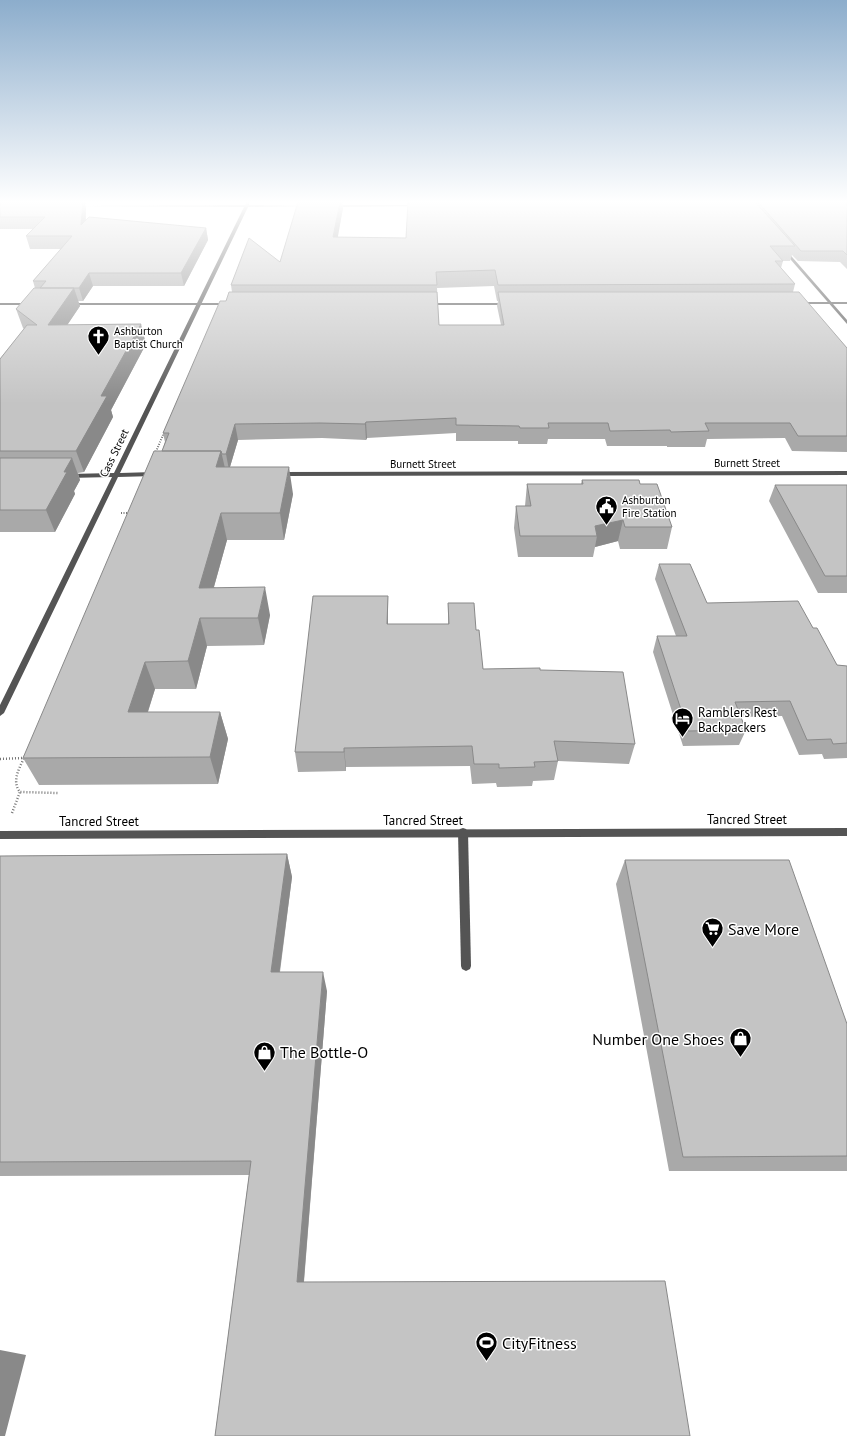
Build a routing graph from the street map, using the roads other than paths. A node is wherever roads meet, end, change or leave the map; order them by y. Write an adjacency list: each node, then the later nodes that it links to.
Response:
1 (215, 269): 9 (street, Cass Street)
2 (800, 269): 4 (street)
3 (792, 303): 4 (street)
4 (830, 303): 5 (street); 13 (street)
5 (847, 303)
6 (0, 304): 7 (street)
7 (31, 304)
8 (62, 304): 9 (street)
9 (198, 304): 10 (street); 18 (street, Cass Street)
10 (234, 304)
11 (425, 304): 12 (street)
12 (513, 304)
13 (847, 323)
14 (847, 473): 16 (street, Burnett Street)
15 (163, 474): 18 (street)
16 (272, 474)
17 (60, 476): 18 (street)
18 (114, 476): 19 (street, Cass Street)
19 (0, 713)
20 (463, 832): 21 (street, Tancred Street); 22 (street, Tancred Street); 23 (street)
21 (847, 832)
22 (0, 835)
23 (466, 966)

